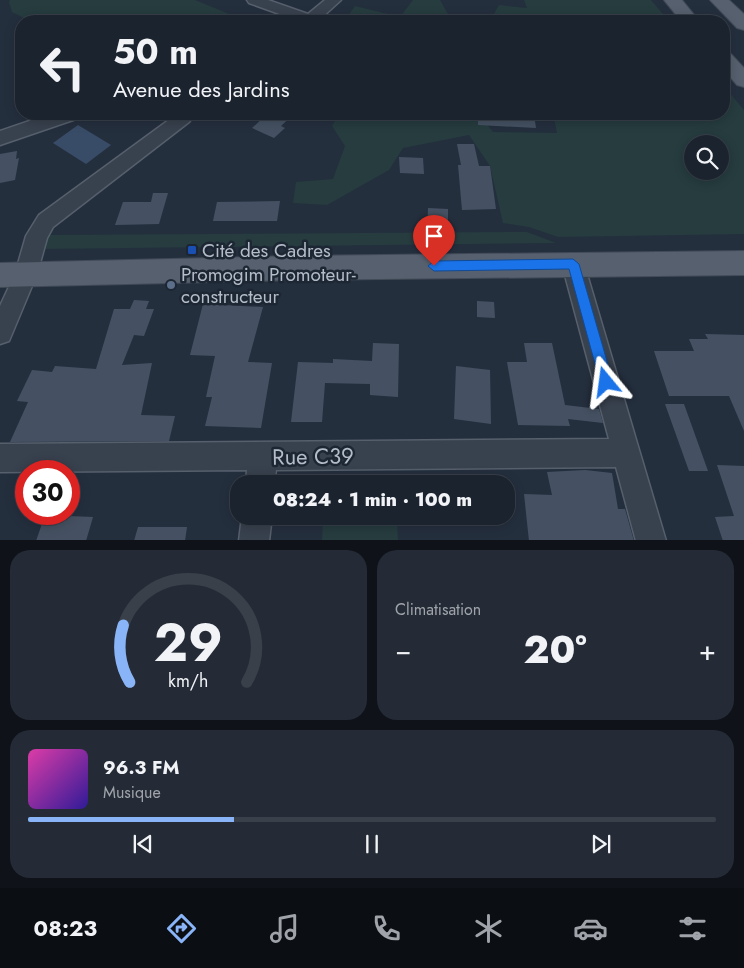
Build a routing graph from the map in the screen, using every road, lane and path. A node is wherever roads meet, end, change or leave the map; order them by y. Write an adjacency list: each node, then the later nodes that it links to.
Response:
1 (254, 0): 5 (street)
2 (334, 0): 6 (street)
3 (673, 0): 7 (main road)
4 (719, 0): 8 (main road)
5 (293, 15)
6 (316, 15)
7 (685, 15)
8 (744, 24)
9 (730, 65): 10 (main road)
10 (744, 80)
11 (47, 120): 13 (street)
12 (178, 120): 16 (street)
13 (0, 138)
14 (744, 262): 15 (main road)
15 (573, 264): 16 (main road); 18 (street)
16 (13, 275): 17 (street)
17 (0, 333)
18 (626, 452): 19 (street, Rue C39); 24 (street)
19 (263, 456): 20 (street, Rue C39); 21 (street)
20 (0, 458)
21 (261, 475)
22 (256, 525): 23 (street)
23 (254, 540)
24 (651, 540)

